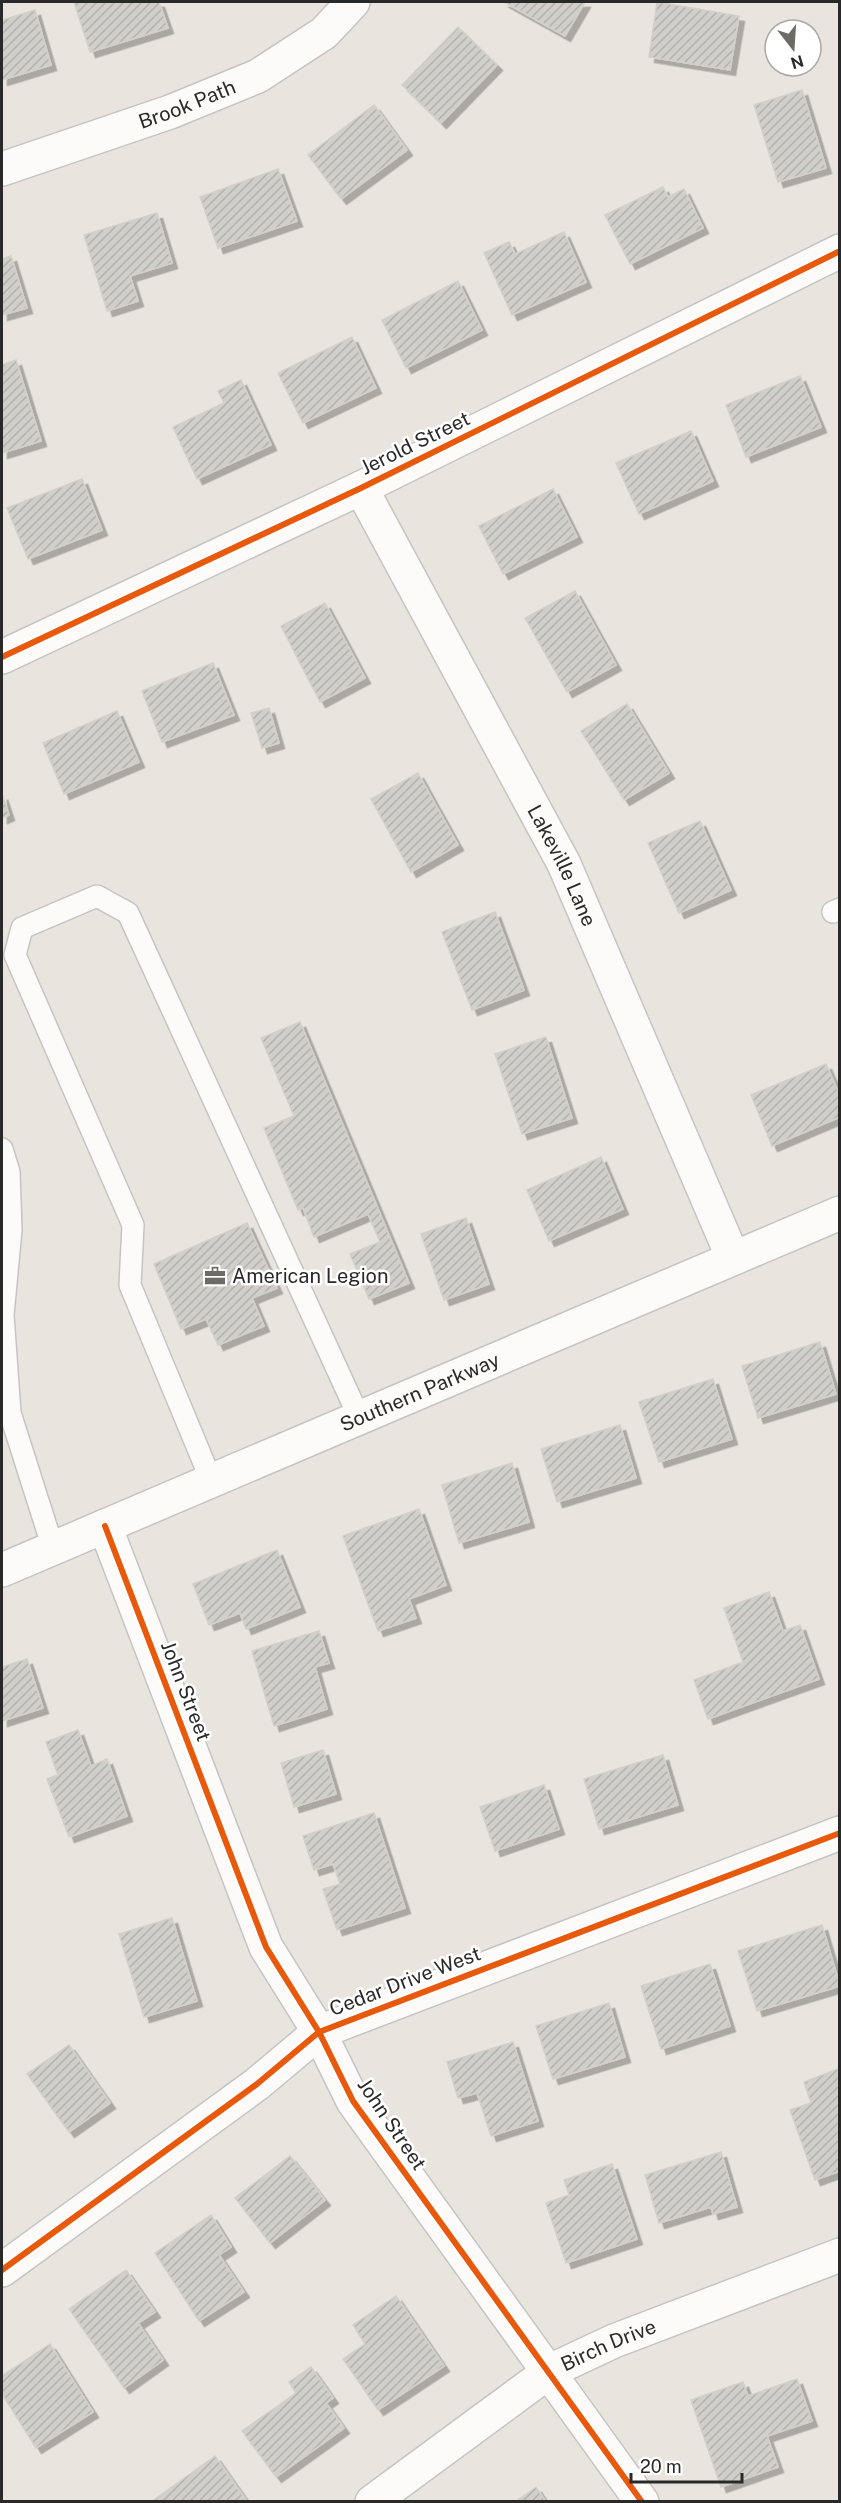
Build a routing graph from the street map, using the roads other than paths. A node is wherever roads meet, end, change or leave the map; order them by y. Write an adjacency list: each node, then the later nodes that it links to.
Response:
1 (353, 2): 2 (street, Brook Path)
2 (2, 169)
3 (840, 251): 4 (street, Jerold Street)
4 (361, 488): 5 (street, Jerold Street); 8 (street, Lakeville Lane)
5 (2, 657)
6 (2, 1149): 12 (lane)
7 (840, 1213): 8 (street, Southern Parkway)
8 (733, 1258): 9 (street, Southern Parkway)
9 (359, 1417): 10 (street, Southern Parkway); 10 (lane)
10 (211, 1480): 11 (street, Southern Parkway)
11 (105, 1526): 12 (street, Southern Parkway); 15 (street, John Street)
12 (53, 1548): 13 (street, Southern Parkway)
13 (2, 1570)
14 (840, 1833): 15 (street, Cedar Drive West)
15 (319, 2032): 17 (street, Cedar Drive West); 18 (street, John Street)
16 (840, 2255): 18 (street, Birch Drive)
17 (2, 2270)
18 (550, 2371): 19 (street, Birch Drive); 20 (street, John Street)
19 (372, 2502)
20 (642, 2502)

